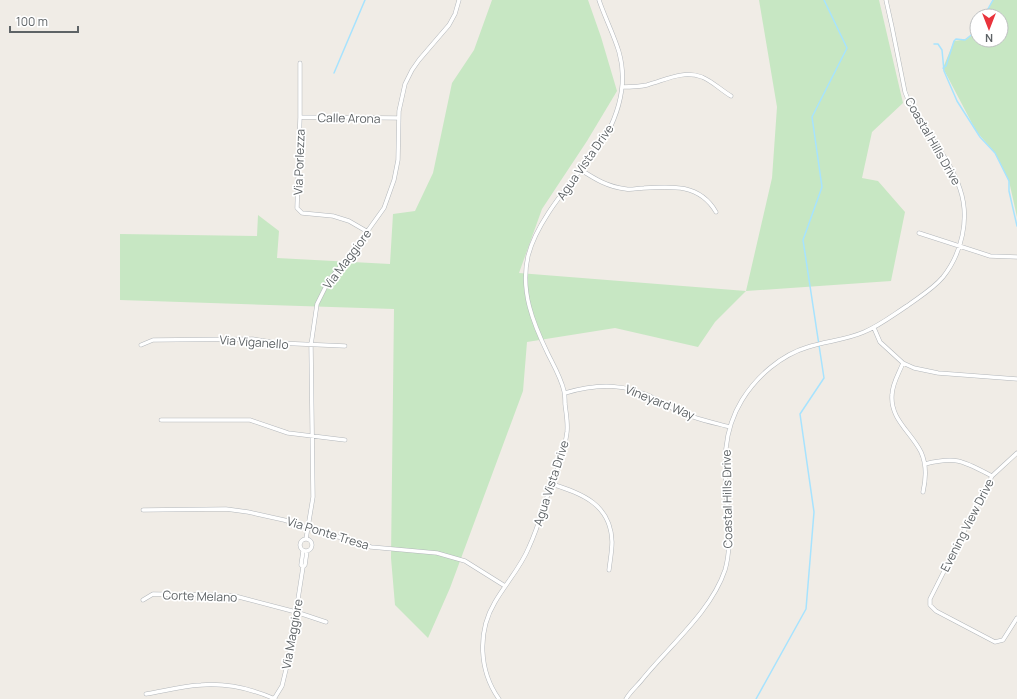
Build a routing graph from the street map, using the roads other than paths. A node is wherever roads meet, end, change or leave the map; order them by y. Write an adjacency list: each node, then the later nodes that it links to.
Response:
1 (459, 0): 8 (street, Via Maggiore)
2 (599, 0): 5 (street, Agua Vista Drive)
3 (886, 0): 13 (street, Coastal Hills Drive)
4 (300, 63): 7 (street, Via Porlezza)
5 (622, 87): 6 (street); 9 (street, Agua Vista Drive)
6 (730, 96)
7 (300, 117): 8 (street, Calle Arona); 11 (street, Via Porlezza)
8 (398, 118): 11 (street, Via Maggiore)
9 (581, 170): 10 (street); 21 (street, Agua Vista Drive)
10 (716, 212)
11 (368, 232): 17 (street, Via Maggiore)
12 (919, 233): 13 (street)
13 (959, 247): 14 (street); 15 (street, Coastal Hills Drive)
14 (1017, 258)
15 (874, 328): 19 (street); 23 (street, Coastal Hills Drive)
16 (141, 345): 17 (street, Via Viganello)
17 (311, 345): 18 (street, Via Viganello); 24 (street, Via Maggiore)
18 (345, 346)
19 (903, 363): 20 (street); 27 (street)
20 (1017, 379)
21 (565, 393): 23 (street, Vineyard Way); 29 (street, Agua Vista Drive)
22 (161, 420): 24 (street)
23 (730, 428): 44 (street, Coastal Hills Drive)
24 (312, 436): 25 (street); 32 (street, Via Maggiore)
25 (345, 440)
26 (1017, 453): 28 (street, Evening View Drive)
27 (924, 464): 28 (street); 30 (street)
28 (992, 476): 39 (street, Evening View Drive)
29 (552, 484): 35 (street); 36 (street, Agua Vista Drive)
30 (924, 492)
31 (143, 510): 32 (street, Via Ponte Tresa)
32 (308, 527): 33 (street, Via Maggiore); 36 (street, Via Ponte Tresa)
33 (306, 539): 34 (street); 34 (street)
34 (305, 551): 38 (street, Via Maggiore)
35 (609, 570)
36 (505, 586): 43 (street, Agua Vista Drive)
37 (143, 600): 38 (street, Corte Melano)
38 (296, 612): 40 (street, Corte Melano); 42 (street, Via Maggiore)
39 (1017, 618)
40 (326, 622)
41 (146, 694): 42 (street)
42 (275, 699)
43 (499, 699)
44 (626, 699)

